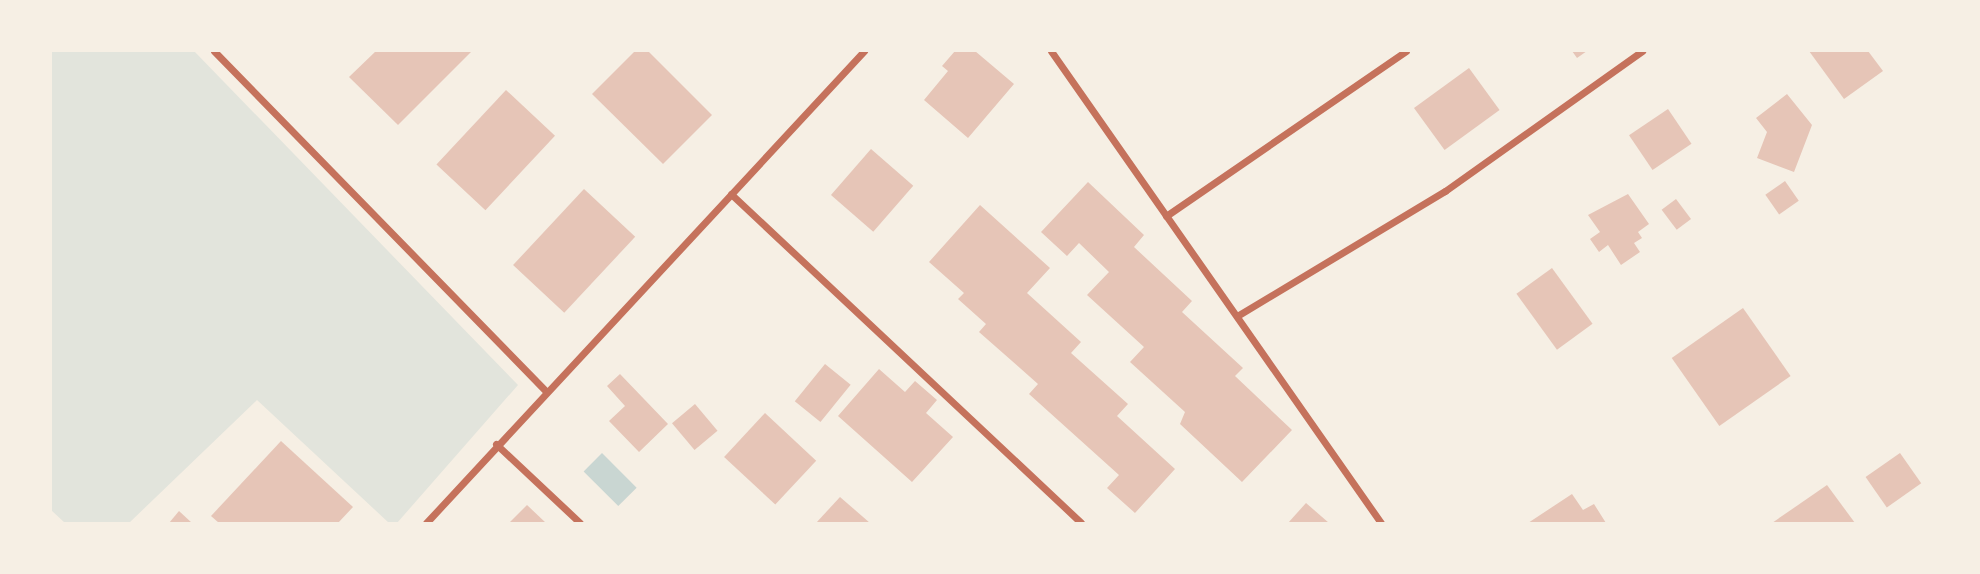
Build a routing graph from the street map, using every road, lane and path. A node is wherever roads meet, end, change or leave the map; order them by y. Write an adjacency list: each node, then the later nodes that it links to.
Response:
1 (214, 51): 9 (street)
2 (864, 51): 6 (street)
3 (1051, 51): 7 (street)
4 (1406, 51): 7 (street)
5 (1642, 51): 8 (street)
6 (731, 194): 9 (street); 13 (street)
7 (1166, 216): 8 (street)
8 (1237, 316): 14 (street)
9 (545, 391): 10 (street)
10 (496, 444): 11 (street); 12 (street)
11 (426, 523)
12 (580, 523)
13 (1081, 523)
14 (1381, 523)

